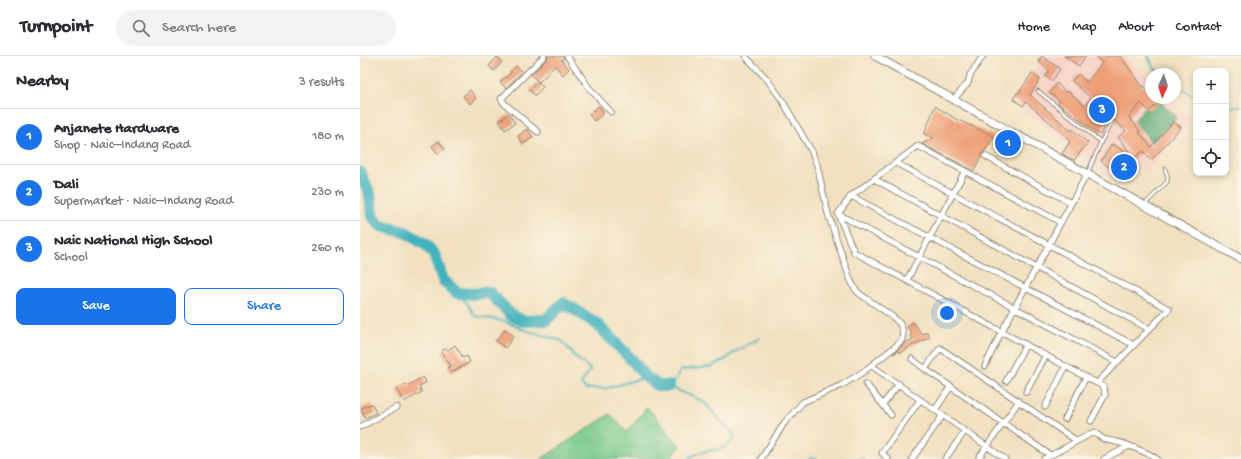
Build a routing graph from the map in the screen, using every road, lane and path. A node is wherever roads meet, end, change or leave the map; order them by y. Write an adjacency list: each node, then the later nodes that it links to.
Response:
1 (544, 56): 10 (street)
2 (567, 56): 8 (street)
3 (745, 56): 40 (street)
4 (875, 56): 7 (main road)
5 (983, 56): 7 (street)
6 (1038, 91): 11 (lane)
7 (953, 100): 16 (main road)
8 (611, 112)
9 (1111, 123): 11 (lane)
10 (538, 132)
11 (1101, 142): 16 (lane)
12 (985, 156): 20 (street)
13 (896, 163): 15 (street); 17 (street); 18 (street)
14 (1165, 169): 21 (lane)
15 (965, 171): 18 (street); 24 (street)
16 (1087, 174): 20 (street); 21 (main road)
17 (874, 179): 19 (street); 23 (street)
18 (953, 193): 23 (street); 26 (street)
19 (851, 196): 22 (street); 25 (street)
20 (1071, 203): 24 (street)
21 (1144, 206): 28 (main road)
22 (838, 214): 27 (street); 30 (street)
23 (941, 216): 25 (street); 29 (street)
24 (1060, 222): 26 (street)
25 (930, 237): 27 (street); 31 (street)
26 (1048, 245): 29 (street); 33 (street)
27 (919, 257): 30 (street); 32 (street)
28 (1241, 259)
29 (1036, 267): 31 (street); 33 (street)
30 (907, 280): 34 (street)
31 (1025, 288): 32 (street); 36 (street)
32 (1015, 308): 34 (street); 39 (street)
33 (1150, 329): 36 (street)
34 (1002, 331): 35 (street); 41 (street)
35 (1026, 344): 37 (street); 45 (street)
36 (1134, 345): 39 (street)
37 (1046, 355): 42 (street); 50 (street)
38 (912, 359): 43 (street)
39 (1117, 362): 46 (street)
40 (872, 366): 48 (street); 68 (street)
41 (985, 366)
42 (1066, 366): 44 (street); 55 (street)
43 (925, 369): 49 (street); 52 (street)
44 (1086, 377): 46 (street); 59 (street)
45 (1006, 381)
46 (1097, 383): 60 (street)
47 (866, 384): 53 (street)
48 (898, 384): 51 (street); 53 (street)
49 (951, 386): 56 (street); 61 (street)
50 (1026, 392)
51 (920, 400): 56 (street); 69 (street)
52 (1019, 401): 61 (street); 64 (street)
53 (883, 404): 57 (street)
54 (397, 407): 62 (street)
55 (1045, 407)
56 (935, 410): 58 (street)
57 (891, 415)
58 (943, 415): 63 (street); 70 (street)
59 (1064, 419)
60 (1091, 421)
61 (1004, 423): 66 (street); 67 (street)
62 (360, 427)
63 (965, 431): 66 (street); 71 (street)
64 (1077, 441): 65 (street); 67 (street)
65 (1129, 446): 75 (street); 76 (street)
66 (987, 447): 72 (street); 73 (street)
67 (1050, 455): 74 (street)
68 (761, 459)
69 (888, 459)
70 (912, 459)
71 (945, 459)
72 (978, 459)
73 (1004, 459)
74 (1044, 459)
75 (1104, 459)
76 (1156, 459)

